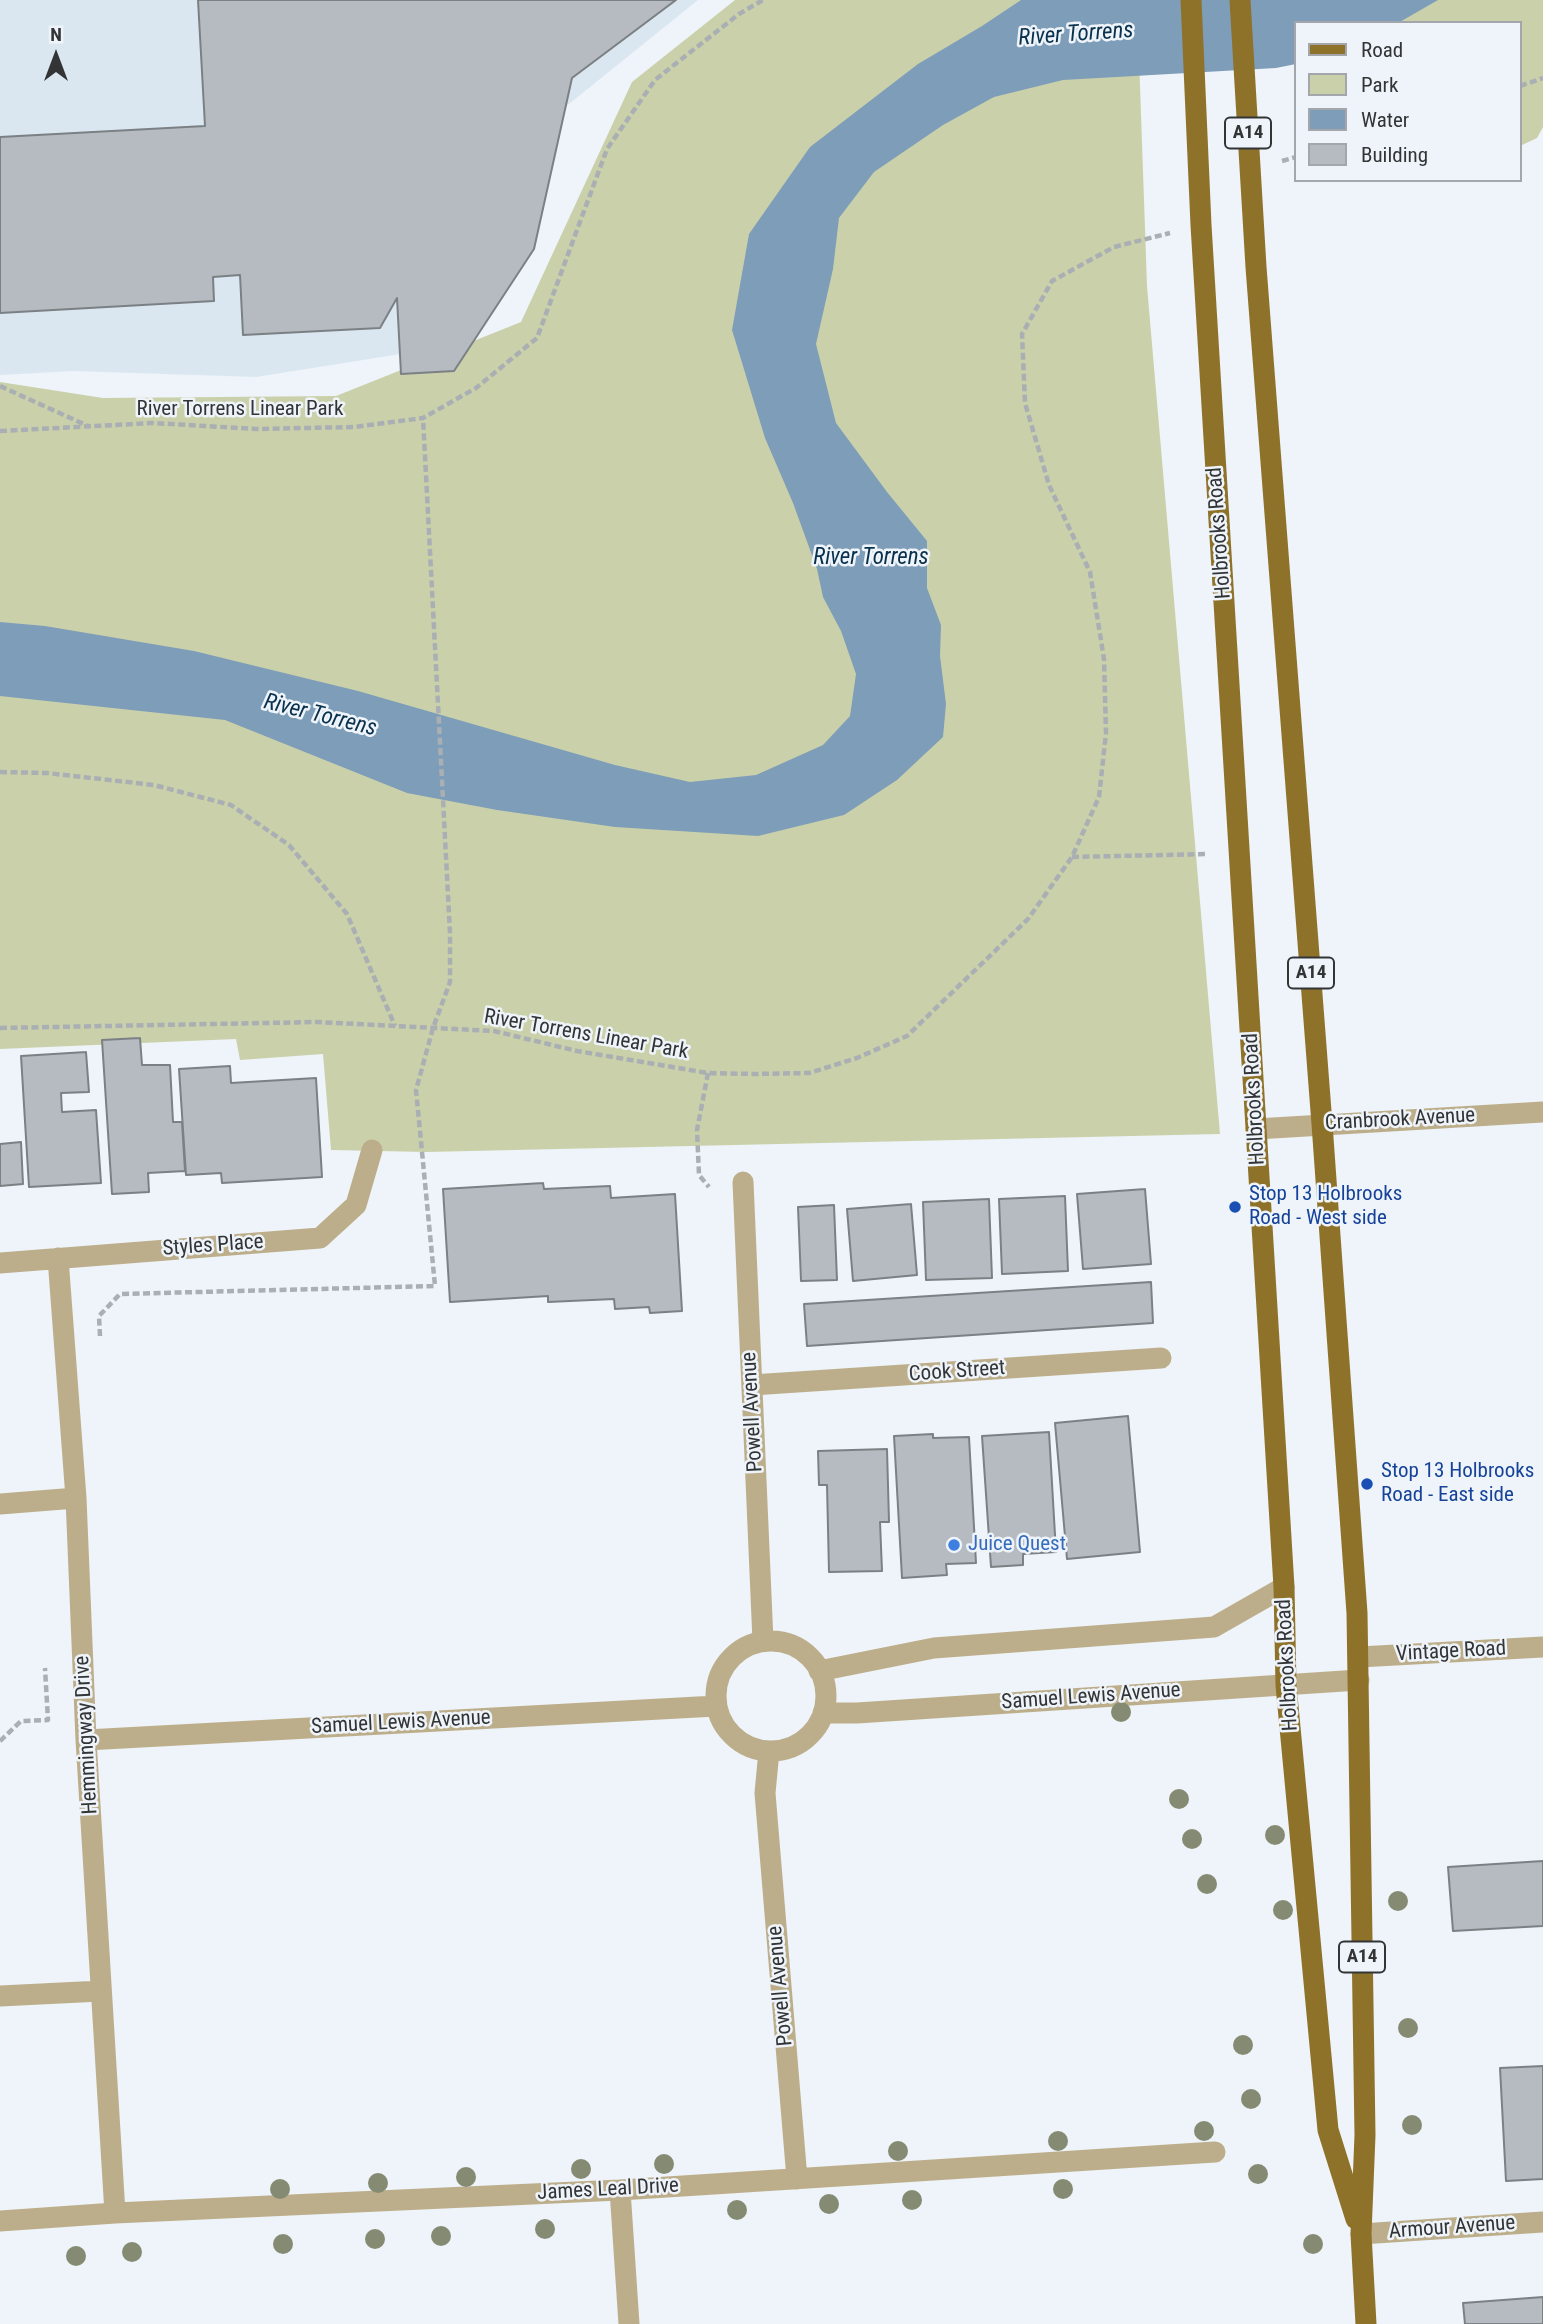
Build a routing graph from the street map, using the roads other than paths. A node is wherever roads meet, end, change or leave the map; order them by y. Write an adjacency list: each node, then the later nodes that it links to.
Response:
1 (1191, 0): 5 (main road, Holbrooks Road / A14)
2 (1240, 0): 4 (main road, Holbrooks Road / A14)
3 (1543, 1112): 4 (street, Cranbrook Avenue)
4 (1322, 1124): 5 (street, Cranbrook Avenue); 17 (main road, Holbrooks Road / A14)
5 (1256, 1129): 14 (main road, Holbrooks Road / A14)
6 (372, 1150): 8 (street, Styles Place)
7 (743, 1182): 11 (street, Powell Avenue)
8 (58, 1258): 9 (street, Styles Place); 12 (street, Hemmingway Drive)
9 (0, 1263)
10 (1161, 1358): 11 (street, Cook Street)
11 (752, 1385): 15 (street, Powell Avenue)
12 (76, 1498): 13 (street); 23 (street, Hemmingway Drive)
13 (0, 1504)
14 (1284, 1587): 18 (street); 20 (main road, Holbrooks Road / A14)
15 (763, 1641): 18 (street); 21 (street)
16 (1543, 1647): 17 (street, Vintage Road)
17 (1359, 1657): 19 (main road, Holbrooks Road / A14)
18 (819, 1671): 22 (street)
19 (1359, 1680): 20 (street, Samuel Lewis Avenue); 33 (main road, Holbrooks Road / A14)
20 (1286, 1685): 22 (street, Samuel Lewis Avenue); 33 (main road, Holbrooks Road / A14)
21 (716, 1706): 23 (street, Samuel Lewis Avenue); 24 (street)
22 (823, 1713): 24 (street)
23 (86, 1740): 25 (street, Hemmingway Drive)
24 (769, 1751): 28 (street, Powell Avenue)
25 (101, 1991): 26 (street); 30 (street, Hemmingway Drive)
26 (0, 1996)
27 (1215, 2152): 28 (street, James Leal Drive)
28 (797, 2179): 29 (street, James Leal Drive)
29 (620, 2190): 30 (street, James Leal Drive); 34 (street)
30 (115, 2213): 31 (street, James Leal Drive)
31 (0, 2221)
32 (1543, 2222): 33 (street, Armour Avenue)
33 (1361, 2234): 35 (main road, Holbrooks Road / A14)
34 (629, 2324)
35 (1366, 2324)

